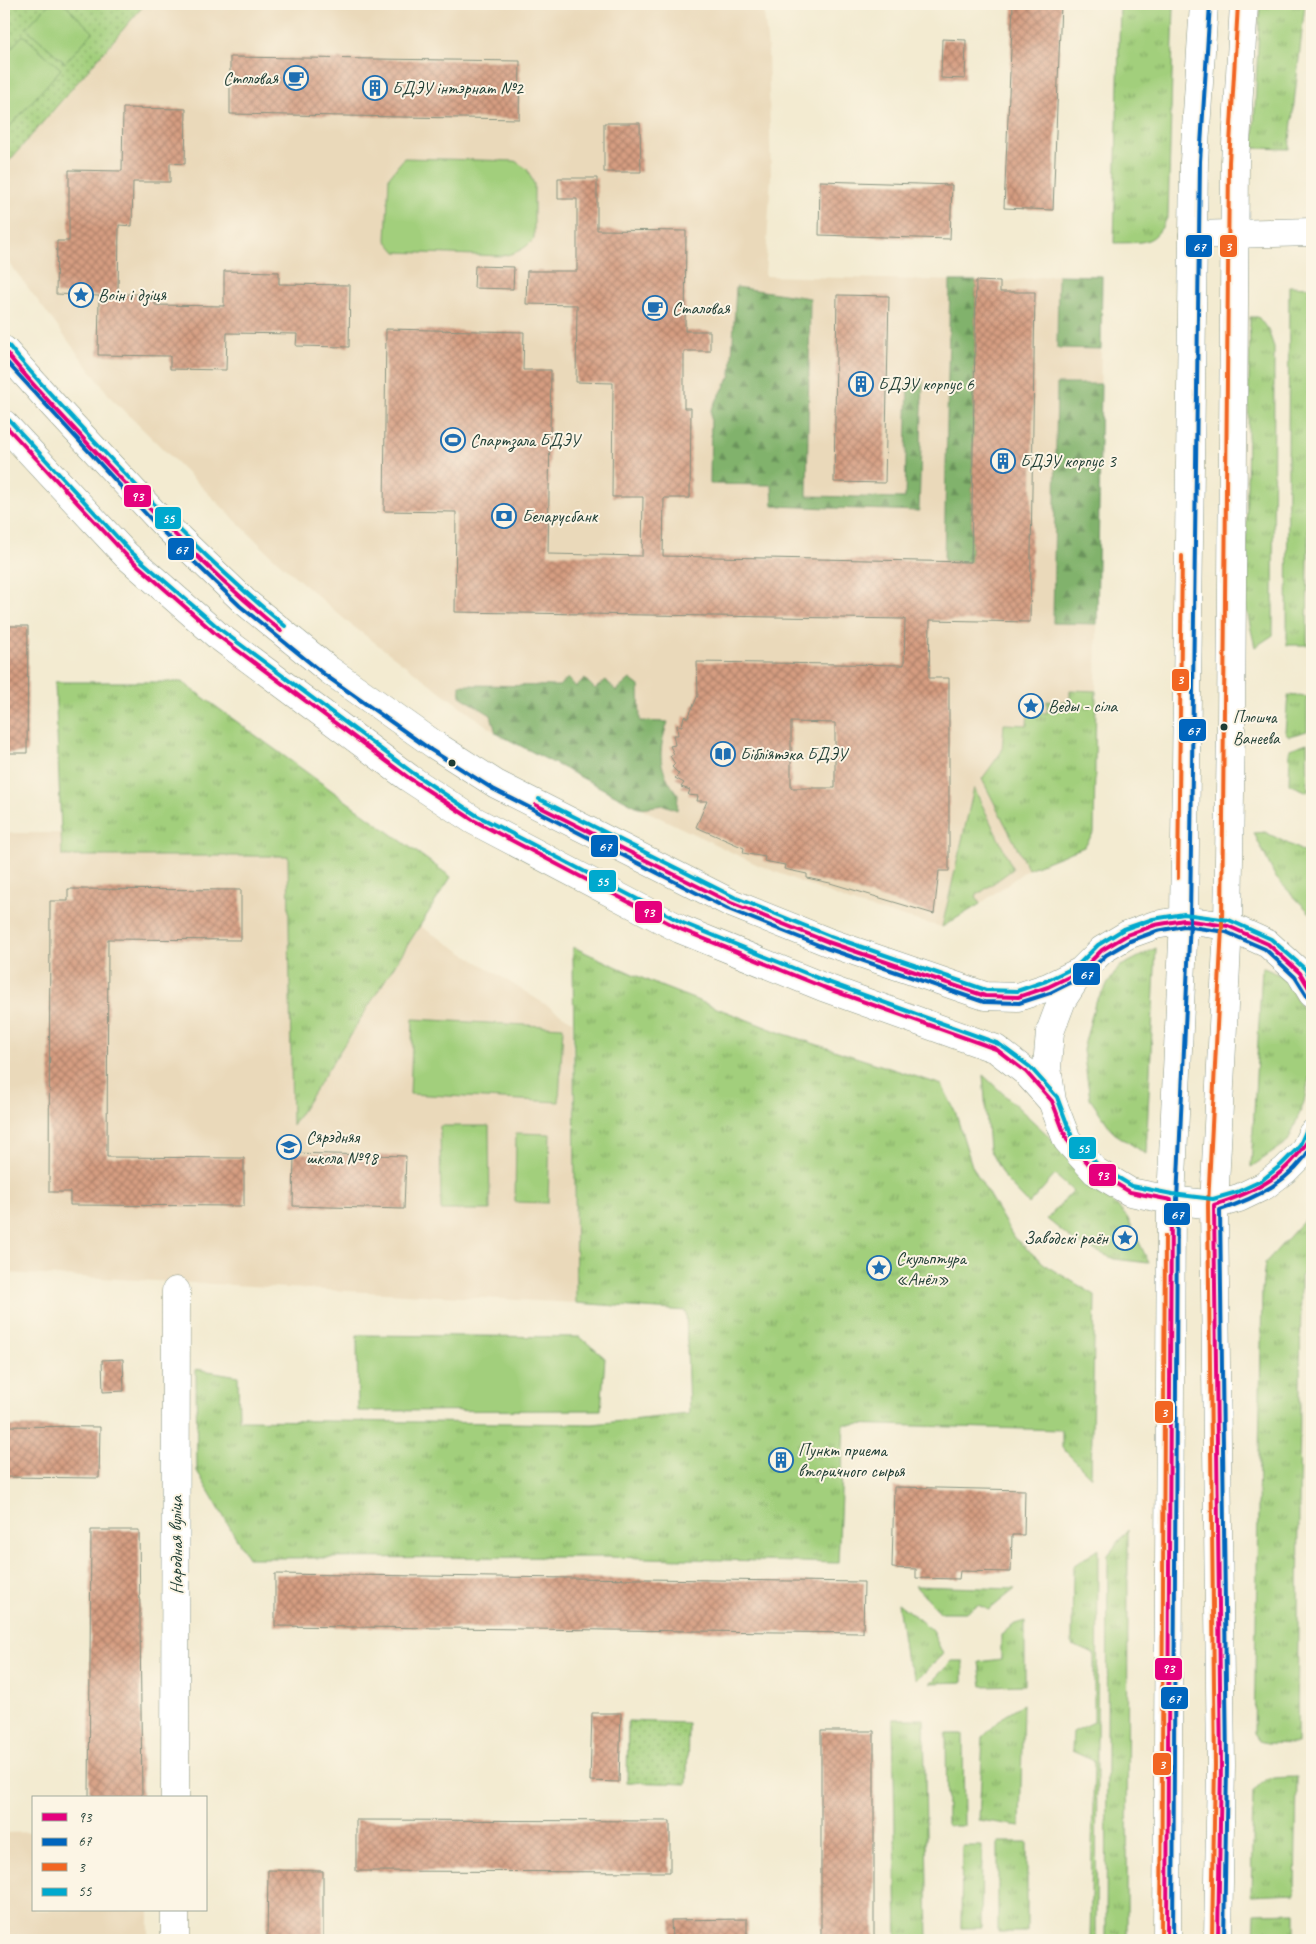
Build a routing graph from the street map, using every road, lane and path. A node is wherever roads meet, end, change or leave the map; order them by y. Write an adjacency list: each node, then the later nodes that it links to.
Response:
1 (1204, 4): 5 (main road)
2 (1244, 4): 4 (main road)
3 (1312, 232): 4 (main road)
4 (1235, 233): 5 (main road); 9 (main road)
5 (1193, 235): 8 (main road)
6 (6, 359): 10 (main road)
7 (4, 424): 12 (main road)
8 (1184, 920): 9 (main road); 10 (main road); 14 (main road)
9 (1228, 926): 11 (main road); 15 (main road)
10 (1081, 971): 12 (main road)
11 (1312, 993)
12 (1052, 1101): 14 (main road)
13 (1309, 1144): 15 (main road)
14 (1171, 1200): 15 (main road); 20 (main road)
15 (1214, 1205): 21 (main road)
16 (176, 1291): 17 (main road, Народная вуліца)
17 (175, 1796)
18 (175, 1912): 19 (main road)
19 (175, 1940)
20 (1167, 1940)
21 (1218, 1940)

